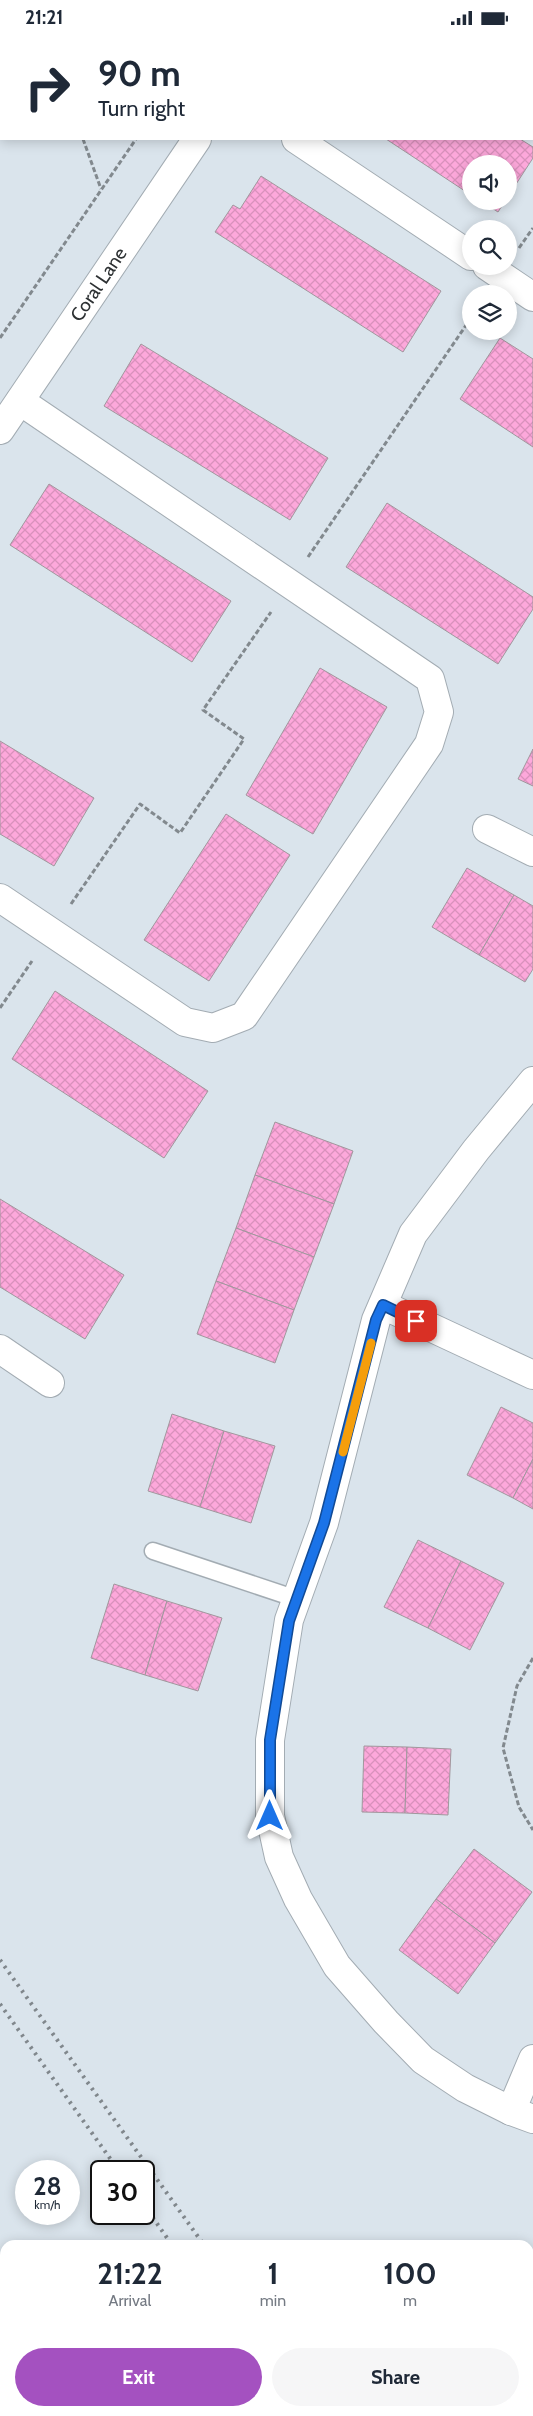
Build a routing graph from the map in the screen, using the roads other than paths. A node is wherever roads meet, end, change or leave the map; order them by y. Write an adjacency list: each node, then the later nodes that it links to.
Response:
1 (196, 140): 6 (street, Coral Lane)
2 (297, 140): 3 (street)
3 (462, 250)
4 (500, 275): 5 (street)
5 (533, 297)
6 (20, 401): 7 (street, Coral Lane); 10 (street)
7 (0, 430)
8 (488, 829): 9 (street)
9 (533, 852)
10 (0, 898)
11 (533, 1081): 12 (street)
12 (383, 1305): 14 (street); 17 (street)
13 (0, 1349): 15 (street)
14 (533, 1375)
15 (50, 1383)
16 (153, 1551): 17 (lane)
17 (297, 1599): 19 (street)
18 (533, 2059): 19 (street)
19 (522, 2115)

